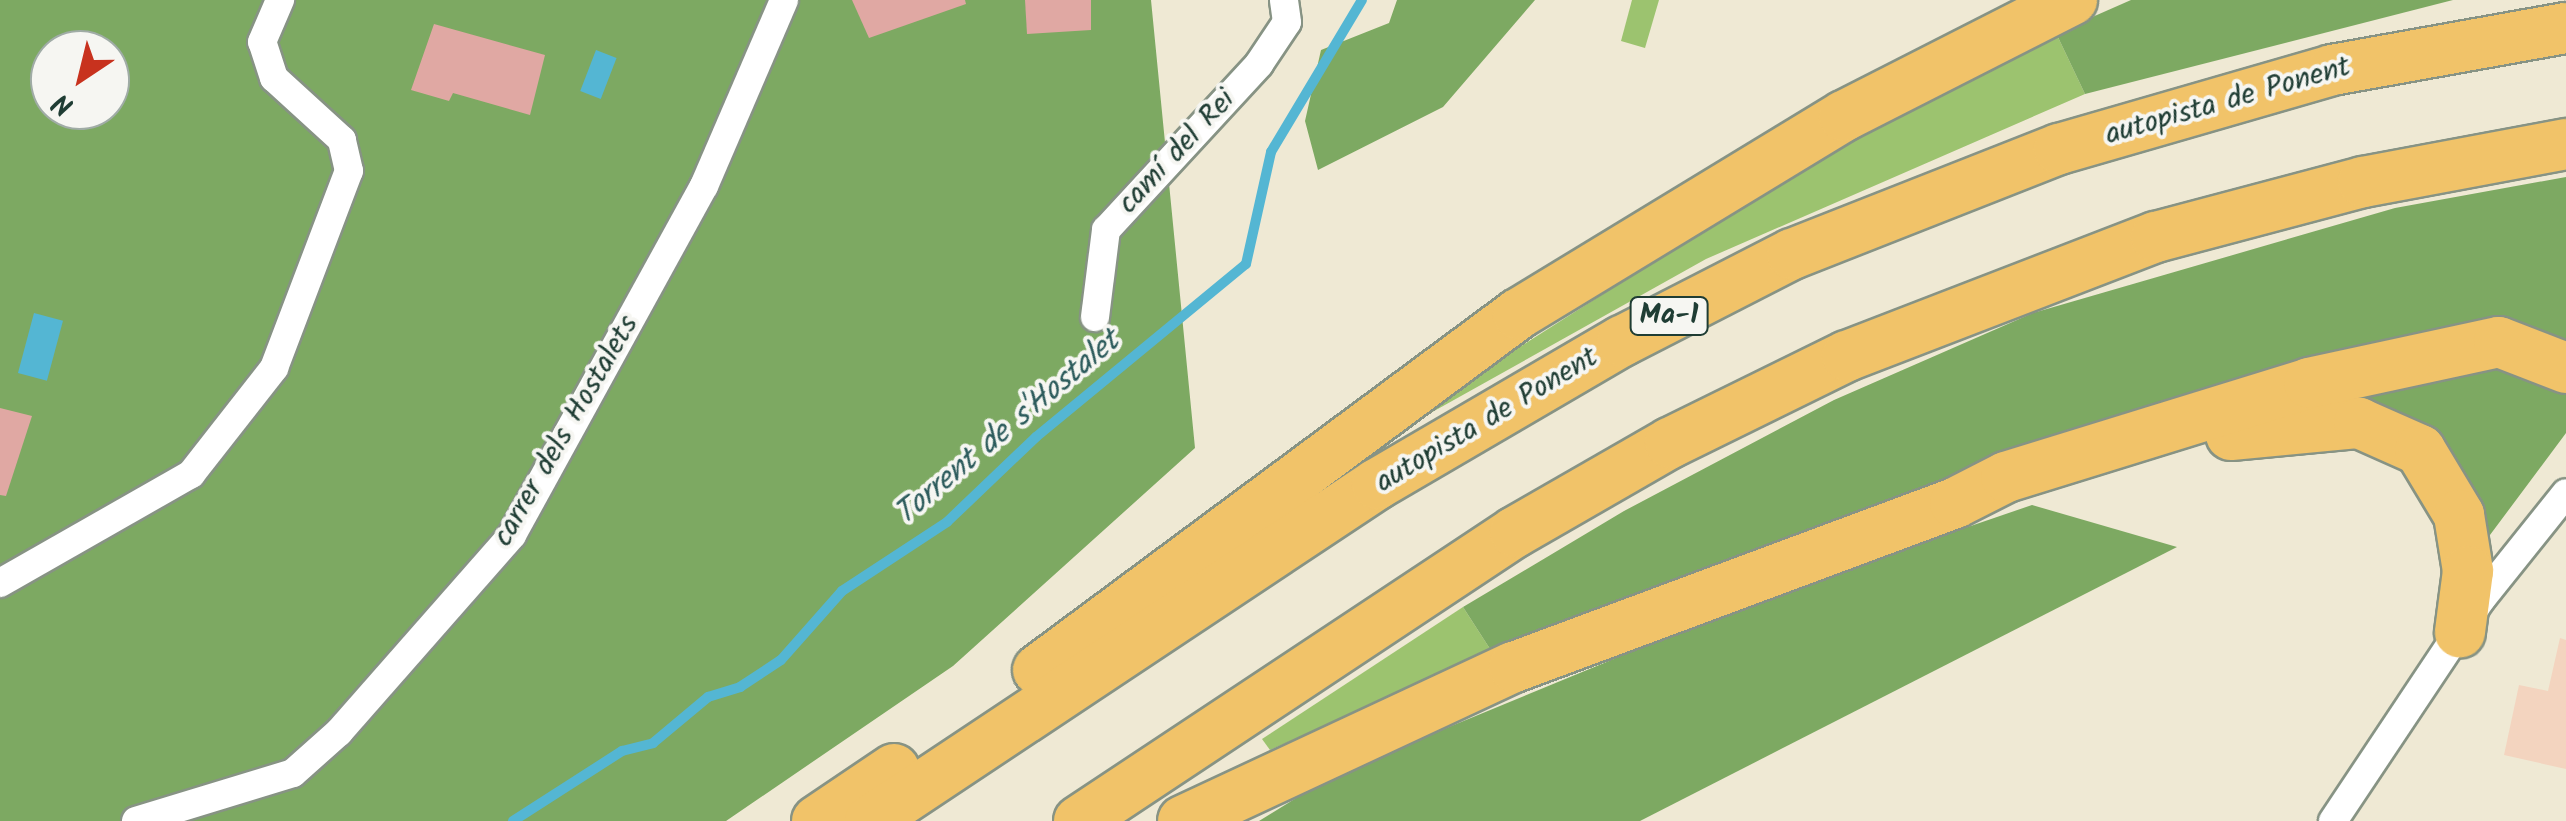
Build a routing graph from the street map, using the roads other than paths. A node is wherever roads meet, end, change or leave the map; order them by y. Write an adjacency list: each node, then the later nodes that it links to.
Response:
1 (280, 0): 11 (street)
2 (784, 0): 13 (street, carrer dels Hostalets)
3 (1284, 0): 7 (street, camí del Rei)
4 (2072, 0): 14 (highway)
5 (2566, 28): 15 (highway, autopista de Ponent / Ma-1)
6 (2566, 144): 16 (highway)
7 (1095, 317)
8 (2566, 368): 10 (highway)
9 (2566, 493): 12 (street)
10 (1954, 503): 12 (highway); 17 (highway)
11 (0, 583)
12 (2460, 632): 18 (street)
13 (136, 821)
14 (816, 821)
15 (870, 821)
16 (1079, 821)
17 (1182, 821)
18 (2333, 821)

